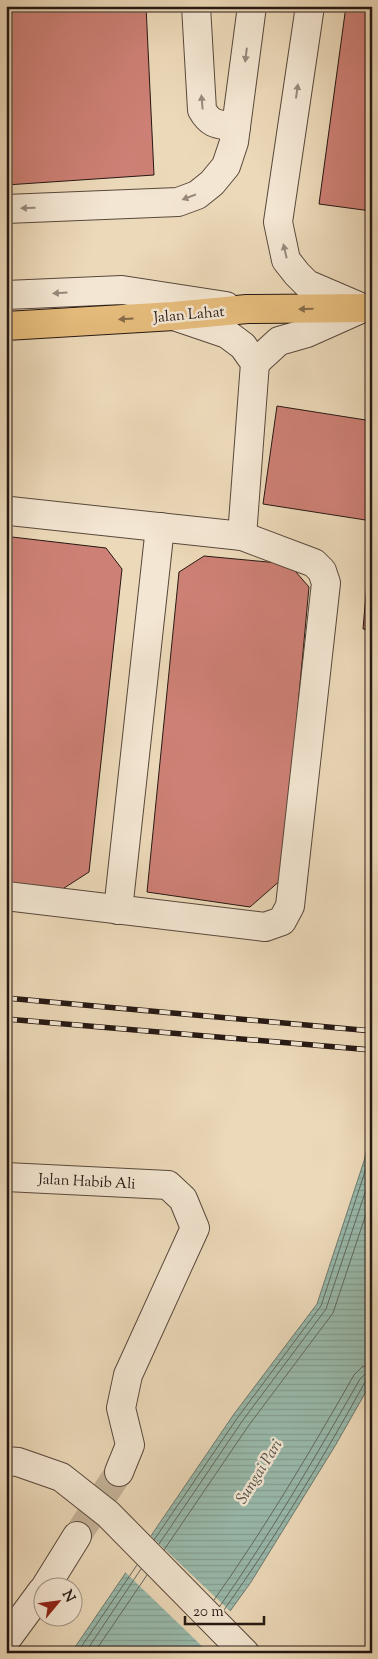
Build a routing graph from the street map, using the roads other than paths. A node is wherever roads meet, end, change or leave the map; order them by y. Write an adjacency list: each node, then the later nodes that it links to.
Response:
1 (196, 6): 4 (street, one-way to 1)
2 (252, 6): 4 (street, one-way to 4)
3 (310, 6): 7 (street, one-way to 3)
4 (236, 127): 5 (street, one-way to 5)
5 (6, 209)
6 (6, 295): 8 (street, one-way to 6)
7 (368, 308): 8 (main road, Jalan Lahat, one-way to 8); 11 (street)
8 (247, 310): 9 (main road, Jalan Lahat)
9 (174, 316): 10 (main road, Jalan Lahat, one-way to 10); 11 (street)
10 (11, 328)
11 (255, 363): 14 (street)
12 (6, 512): 13 (street)
13 (160, 527): 14 (street); 16 (street)
14 (242, 536): 16 (street)
15 (6, 896): 16 (street)
16 (118, 910)
17 (6, 1176): 19 (street, Jalan Habib Ali)
18 (6, 1461): 24 (street)
19 (119, 1472)
20 (78, 1536): 21 (street)
21 (52, 1576)
22 (32, 1605): 23 (street)
23 (6, 1640)
24 (245, 1653)

